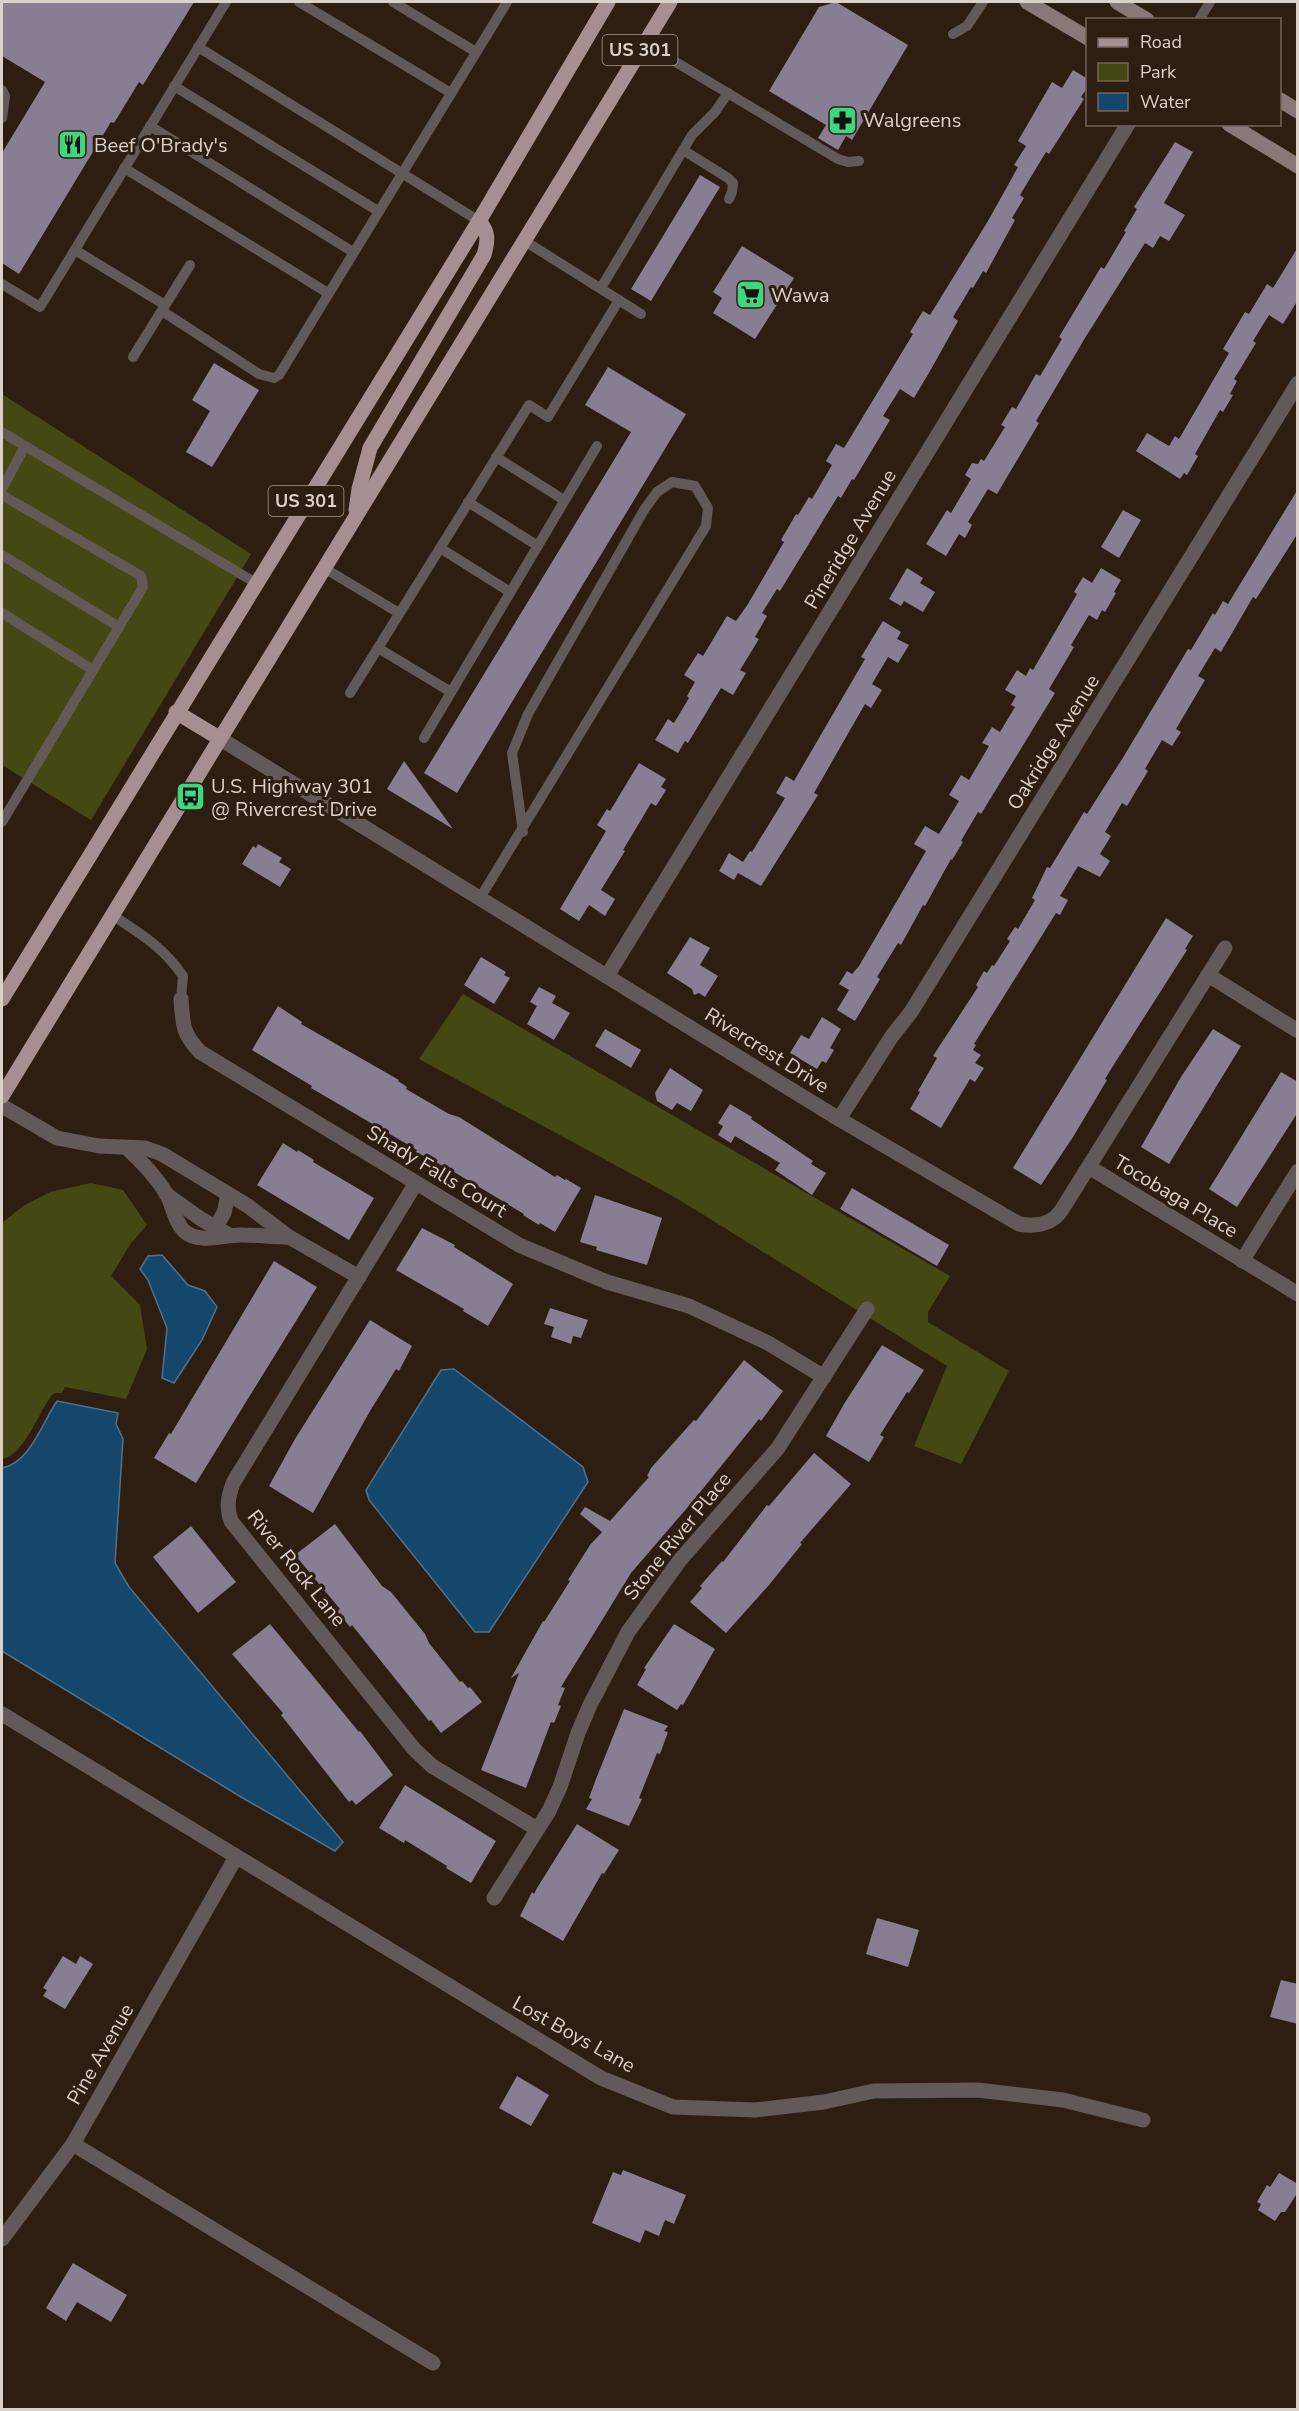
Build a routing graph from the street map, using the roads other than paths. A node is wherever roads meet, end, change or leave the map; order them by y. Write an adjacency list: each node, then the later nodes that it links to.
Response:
1 (226, 2): 16 (lane)
2 (299, 2): 20 (lane)
3 (393, 2): 17 (lane)
4 (507, 2): 17 (lane)
5 (608, 2): 35 (main road, US 301)
6 (670, 2): 15 (main road, US 301)
7 (983, 2): 13 (lane)
8 (1027, 2): 14 (main road)
9 (1117, 2): 11 (main road)
10 (1210, 2): 12 (lane)
11 (1145, 18)
12 (1200, 18)
13 (953, 34)
14 (1086, 37)
15 (644, 43): 21 (lane); 36 (main road, US 301)
16 (198, 47): 18 (lane); 32 (lane)
17 (476, 52): 20 (lane)
18 (174, 86): 25 (lane); 34 (lane)
19 (2, 90): 24 (lane)
20 (451, 93): 32 (lane)
21 (728, 93): 28 (lane); 29 (lane)
22 (1281, 101): 23 (main road)
23 (1298, 111)
24 (2, 117)
25 (150, 126): 31 (lane); 38 (lane)
26 (1127, 126): 79 (street, Pineridge Avenue)
27 (1232, 126): 30 (main road)
28 (683, 150): 33 (lane); 41 (lane)
29 (859, 161)
30 (1298, 166)
31 (124, 168): 37 (lane); 42 (lane)
32 (402, 173): 34 (lane); 35 (lane)
33 (729, 199)
34 (378, 211): 38 (lane)
35 (479, 221): 56 (main road); 61 (main road, US 301)
36 (523, 240): 41 (lane); 56 (main road, US 301)
37 (75, 250): 40 (lane); 44 (lane)
38 (353, 252): 42 (lane)
39 (190, 265): 44 (lane)
40 (2, 284)
41 (600, 288): 43 (lane)
42 (328, 293): 44 (lane)
43 (619, 300): 45 (lane); 51 (lane)
44 (163, 308): 46 (lane)
45 (641, 314)
46 (133, 357)
47 (1298, 383): 85 (street, Oakridge Avenue)
48 (2, 432): 49 (lane)
49 (25, 446): 52 (lane); 61 (lane)
50 (597, 446): 54 (lane)
51 (496, 458): 54 (lane); 55 (lane)
52 (2, 489)
53 (2, 495): 65 (lane)
54 (564, 500): 57 (lane)
55 (468, 502): 57 (lane); 58 (lane)
56 (355, 516): 60 (main road, US 301)
57 (538, 546): 62 (lane)
58 (440, 548): 62 (lane); 64 (lane)
59 (2, 555): 65 (lane)
60 (324, 568): 64 (lane); 71 (main road, US 301)
61 (256, 583): 70 (main road, US 301)
62 (510, 592): 68 (lane)
63 (2, 613): 67 (lane)
64 (399, 614): 66 (lane)
65 (119, 627): 67 (lane)
66 (378, 648): 68 (lane); 69 (lane)
67 (93, 670): 73 (lane)
68 (451, 692): 72 (lane)
69 (350, 693)
70 (176, 712): 71 (main road); 80 (main road, US 301)
71 (219, 738): 75 (street, Rivercrest Drive); 76 (main road, US 301)
72 (424, 738)
73 (2, 822)
74 (523, 831): 74 (lane); 75 (lane)
75 (480, 898): 79 (street, Rivercrest Drive)
76 (112, 915): 81 (lane, Shady Falls Court); 83 (main road, US 301)
77 (1225, 948): 78 (street, Rivercrest Drive)
78 (1208, 975): 82 (street); 87 (street, Rivercrest Drive)
79 (607, 976): 85 (street, Rivercrest Drive)
80 (2, 999)
81 (181, 999): 89 (street, Shady Falls Court)
82 (1298, 1031)
83 (2, 1096)
84 (2, 1106): 86 (street)
85 (839, 1119): 87 (street, Rivercrest Drive)
86 (127, 1148): 90 (street); 91 (street)
87 (1089, 1167): 93 (street, Tocobaga Place)
88 (1298, 1170): 93 (street, Tocobaga Place)
89 (416, 1183): 94 (street, River Rock Lane); 97 (street, Shady Falls Court)
90 (228, 1194): 91 (street); 92 (street)
91 (222, 1232): 92 (street)
92 (289, 1237): 94 (street)
93 (1242, 1261): 95 (street, Tocobaga Place)
94 (358, 1277): 99 (street, River Rock Lane)
95 (1298, 1294)
96 (867, 1309): 97 (street, Stone River Place)
97 (824, 1377): 99 (street, Stone River Place)
98 (2, 1714): 100 (street)
99 (537, 1829): 101 (street, Stone River Place)
100 (236, 1857): 102 (street, Lost Boys Lane); 103 (street, Pine Avenue)
101 (494, 1898)
102 (1143, 2120)
103 (73, 2144): 104 (street, Pine Avenue); 105 (street)
104 (2, 2240)
105 (433, 2363)

